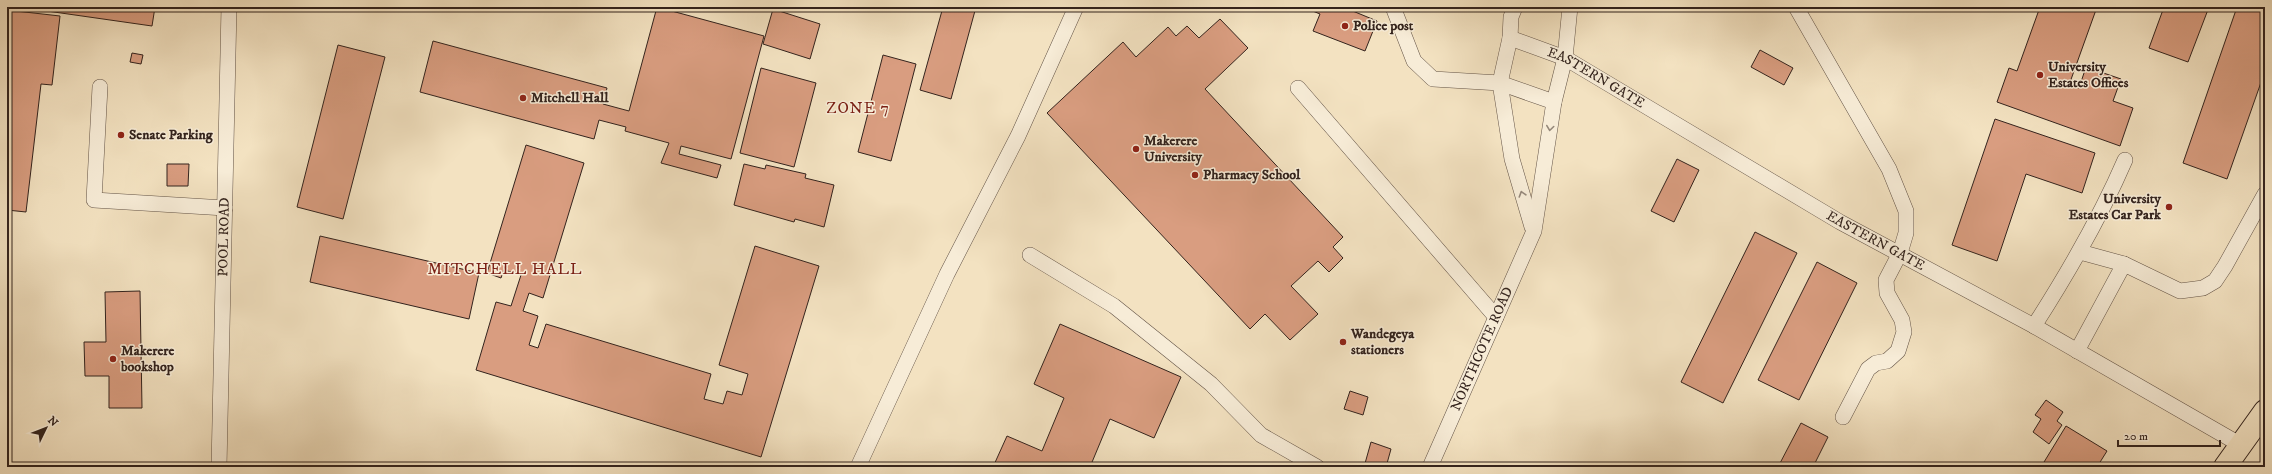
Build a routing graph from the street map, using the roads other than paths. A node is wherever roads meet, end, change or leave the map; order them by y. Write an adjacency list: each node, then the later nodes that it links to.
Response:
1 (229, 7): 15 (lane, POOL ROAD)
2 (1076, 7): 28 (lane)
3 (1393, 7): 9 (lane)
4 (1515, 7): 7 (lane)
5 (1570, 7): 8 (lane, NORTHCOTE ROAD)
6 (1796, 7): 18 (lane)
7 (1510, 38): 8 (lane, EASTERN GATE); 9 (lane)
8 (1565, 58): 12 (lane, NORTHCOTE ROAD); 18 (lane, EASTERN GATE)
9 (1500, 83): 12 (lane); 16 (lane, one-way to 9)
10 (100, 87): 15 (lane)
11 (1298, 88): 21 (lane)
12 (1554, 102): 16 (lane, NORTHCOTE ROAD, one-way to 16)
13 (2125, 160): 17 (lane)
14 (2265, 194): 20 (lane)
15 (225, 208): 27 (lane, POOL ROAD)
16 (1534, 231): 21 (lane, NORTHCOTE ROAD)
17 (2080, 252): 20 (lane); 22 (lane)
18 (1900, 253): 22 (lane, EASTERN GATE); 25 (lane)
19 (1030, 255): 29 (lane)
20 (2124, 264): 23 (lane)
21 (1496, 317): 30 (lane, NORTHCOTE ROAD)
22 (2034, 326): 23 (lane, EASTERN GATE)
23 (2077, 351): 26 (lane, EASTERN GATE)
24 (2265, 411): 26 (main road)
25 (1843, 417)
26 (2241, 445): 31 (main road)
27 (219, 467)
28 (858, 467)
29 (1317, 467)
30 (1430, 467)
31 (2225, 467)

